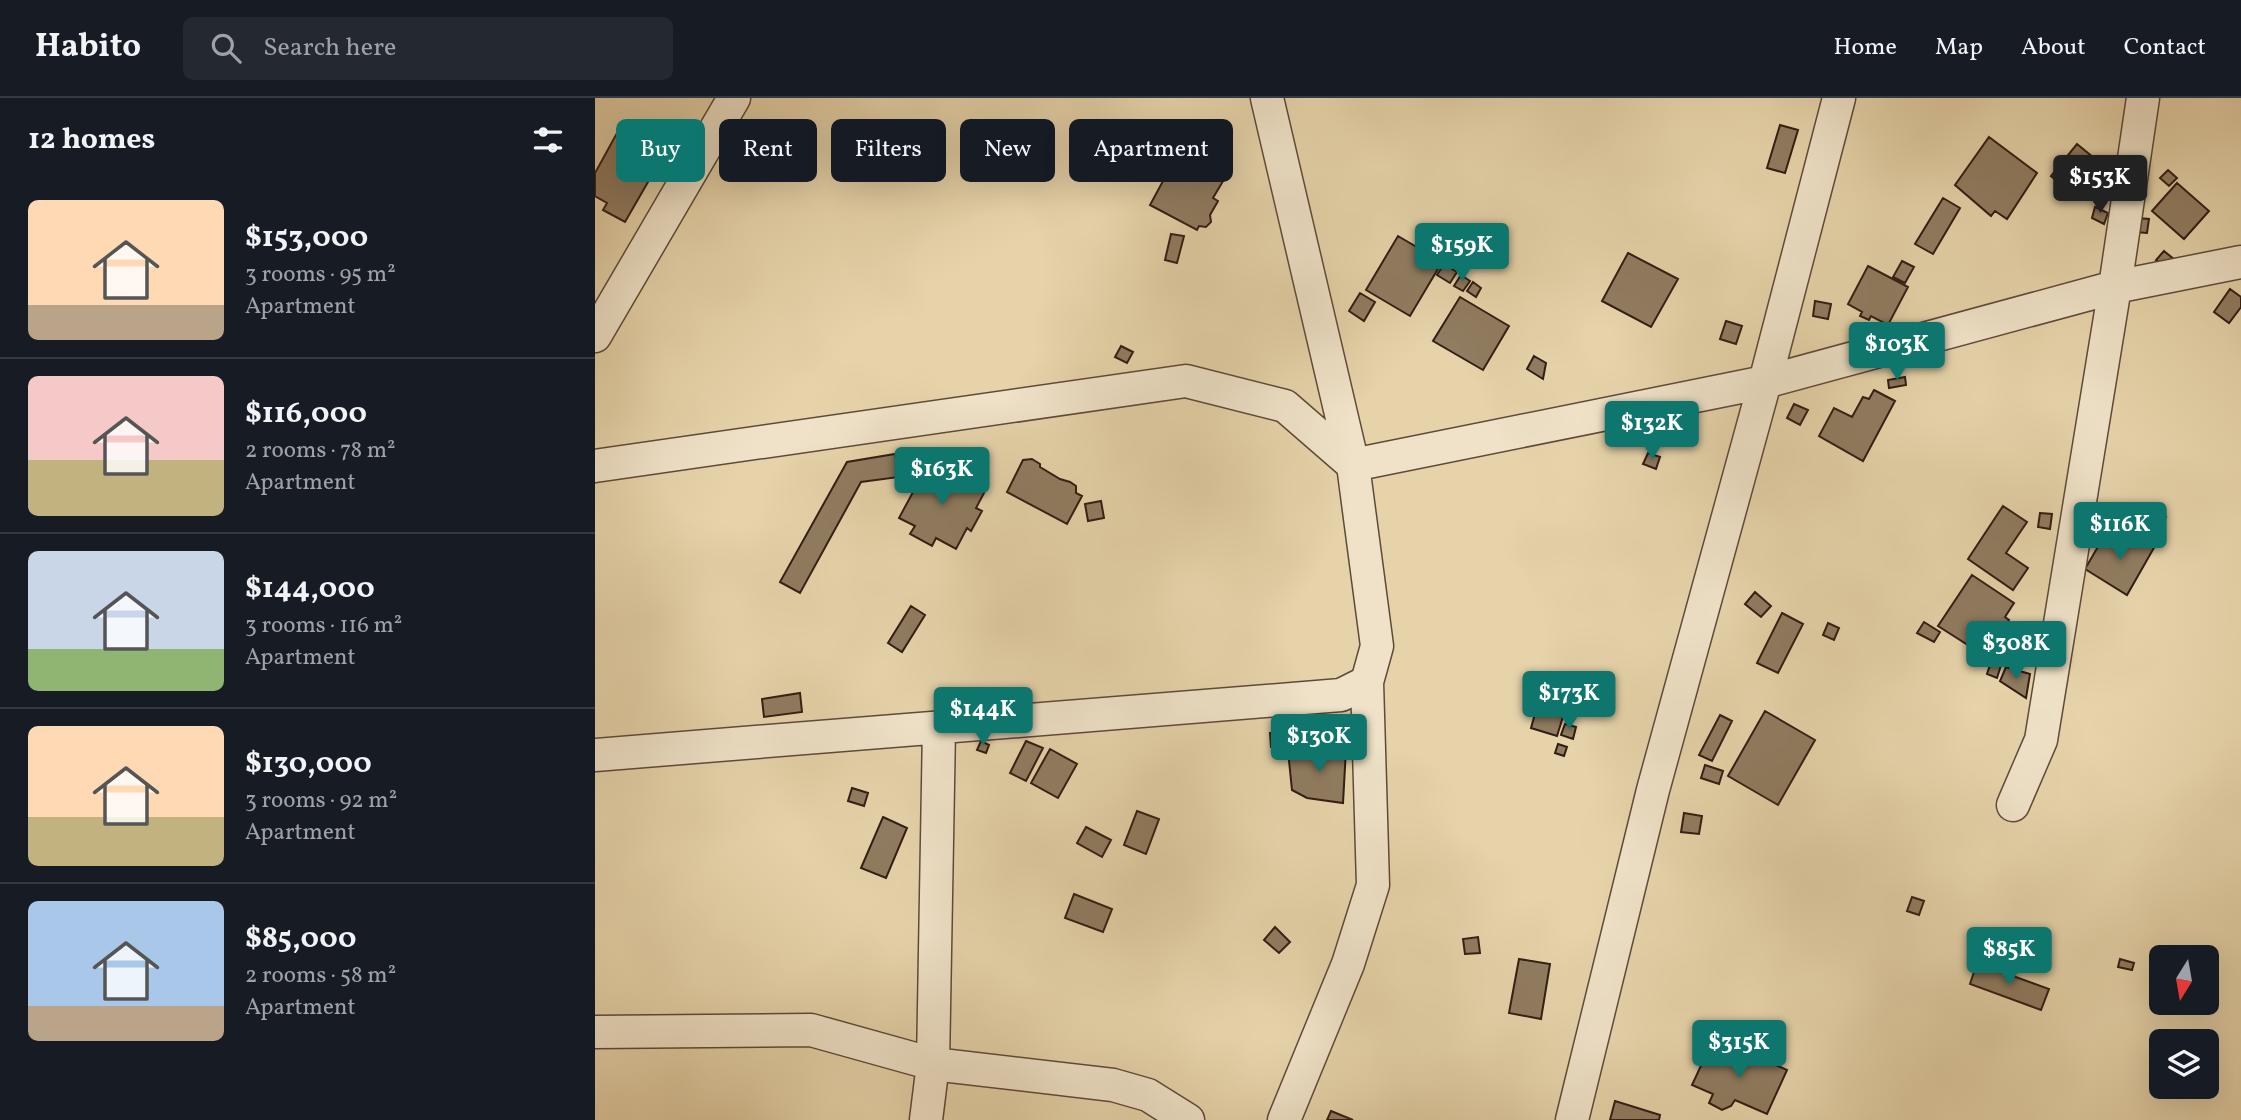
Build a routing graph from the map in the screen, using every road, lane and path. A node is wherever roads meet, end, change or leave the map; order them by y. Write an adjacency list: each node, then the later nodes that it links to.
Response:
1 (734, 98): 7 (street)
2 (1267, 98): 9 (street)
3 (1839, 98): 8 (street)
4 (2143, 98): 6 (street)
5 (2241, 262): 6 (street)
6 (2115, 287): 8 (street); 14 (street)
7 (595, 336)
8 (1765, 382): 9 (street); 20 (street)
9 (1353, 465): 10 (street); 11 (street)
10 (595, 466)
11 (1367, 682): 12 (street); 19 (street)
12 (939, 727): 13 (street); 16 (street)
13 (595, 755)
14 (2013, 805)
15 (595, 1032): 16 (street)
16 (933, 1064): 17 (street); 18 (street)
17 (926, 1120)
18 (1188, 1120)
19 (1284, 1120)
20 (1572, 1120)

